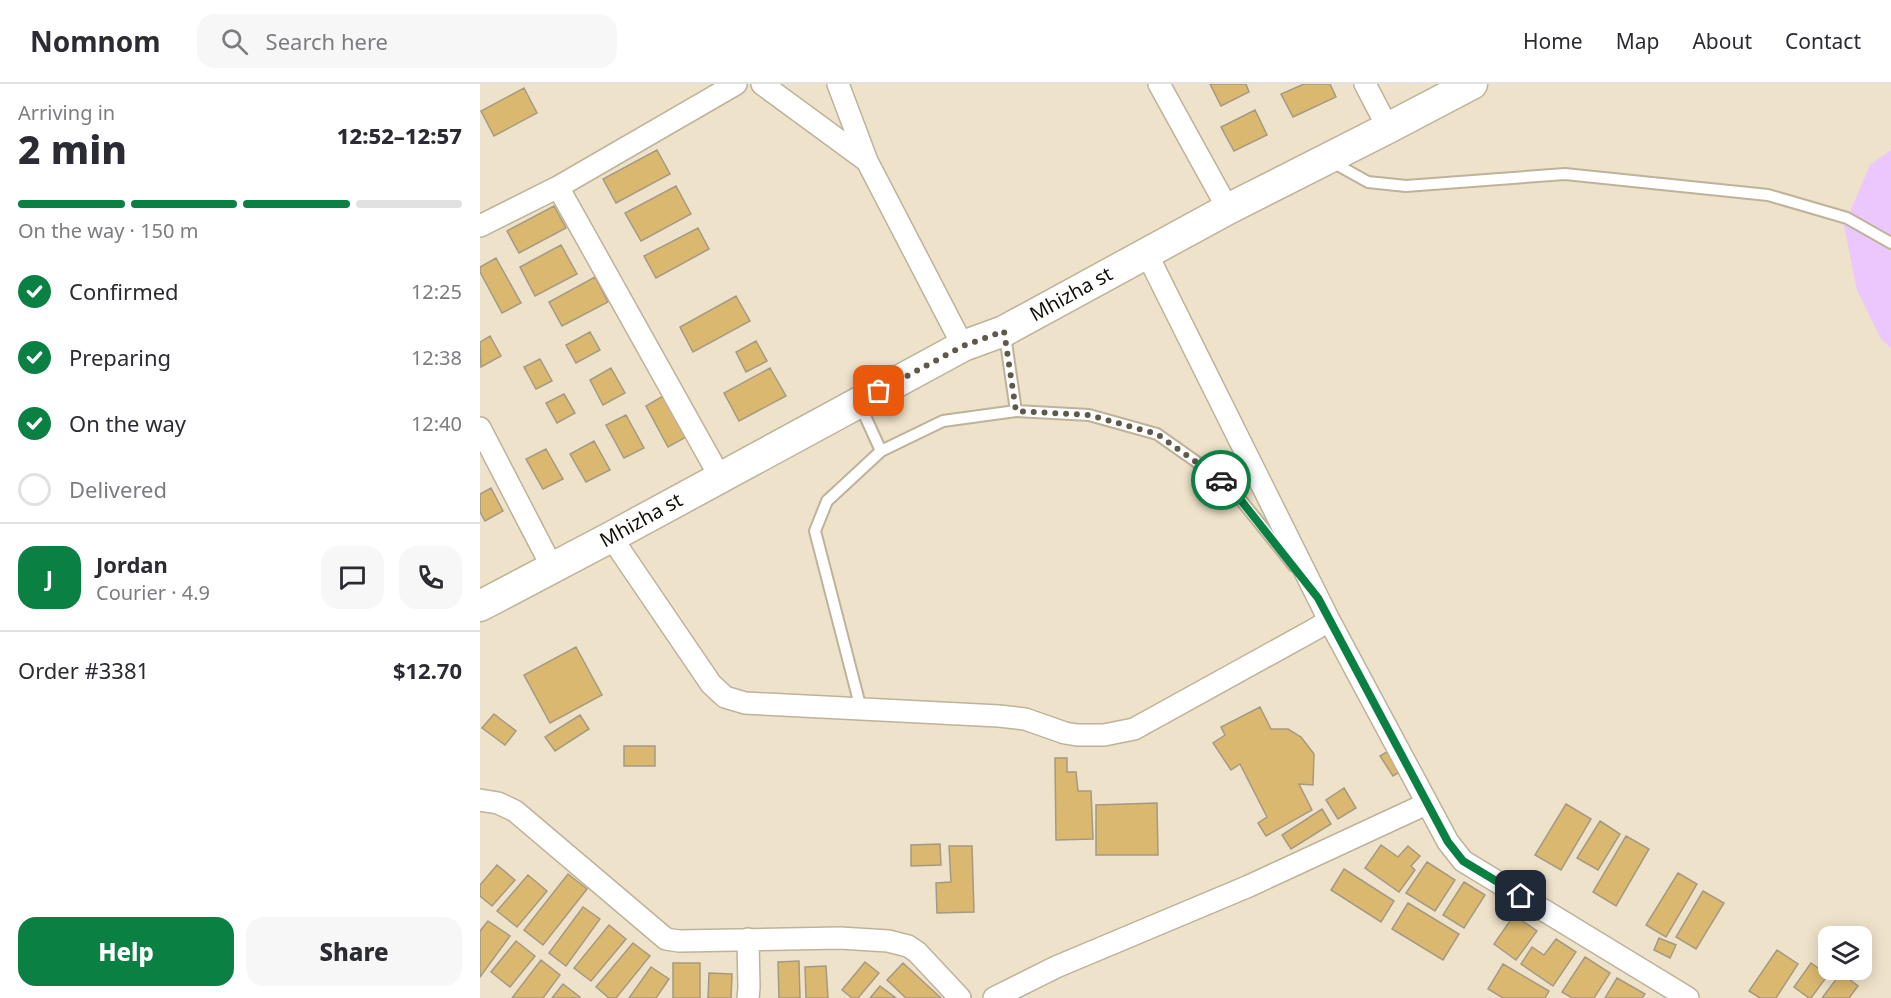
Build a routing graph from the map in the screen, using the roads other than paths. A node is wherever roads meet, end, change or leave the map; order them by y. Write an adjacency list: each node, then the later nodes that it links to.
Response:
1 (736, 84): 10 (street)
2 (762, 84): 9 (street)
3 (838, 84): 9 (street)
4 (1158, 84): 11 (street)
5 (1365, 84): 7 (street)
6 (1472, 84): 7 (street, Mhizha st)
7 (1388, 128): 8 (street, Mhizha st)
8 (1327, 159): 11 (street, Mhizha st); 13 (lane)
9 (867, 161): 16 (street)
10 (558, 187): 12 (street); 21 (street)
11 (1228, 209): 14 (street, Mhizha st)
12 (480, 226)
13 (1891, 243)
14 (1146, 252): 15 (street, Mhizha st); 24 (street)
15 (1004, 331): 16 (street, Mhizha st); 18 (lane)
16 (963, 346): 17 (street, Mhizha st)
17 (858, 402): 20 (lane); 21 (street, Mhizha st)
18 (1016, 411): 20 (lane); 24 (lane)
19 (480, 428): 23 (street)
20 (881, 451): 27 (lane)
21 (720, 477): 22 (street, Mhizha st)
22 (611, 537): 23 (street, Mhizha st); 27 (street)
23 (552, 567): 25 (street, Mhizha st)
24 (1318, 598): 26 (street)
25 (480, 606)
26 (1329, 620): 27 (street); 29 (street)
27 (861, 709)
28 (480, 800): 30 (street)
29 (1426, 804): 33 (street); 34 (street)
30 (748, 939): 31 (street); 32 (street)
31 (748, 998)
32 (960, 998)
33 (994, 998)
34 (1688, 998)

